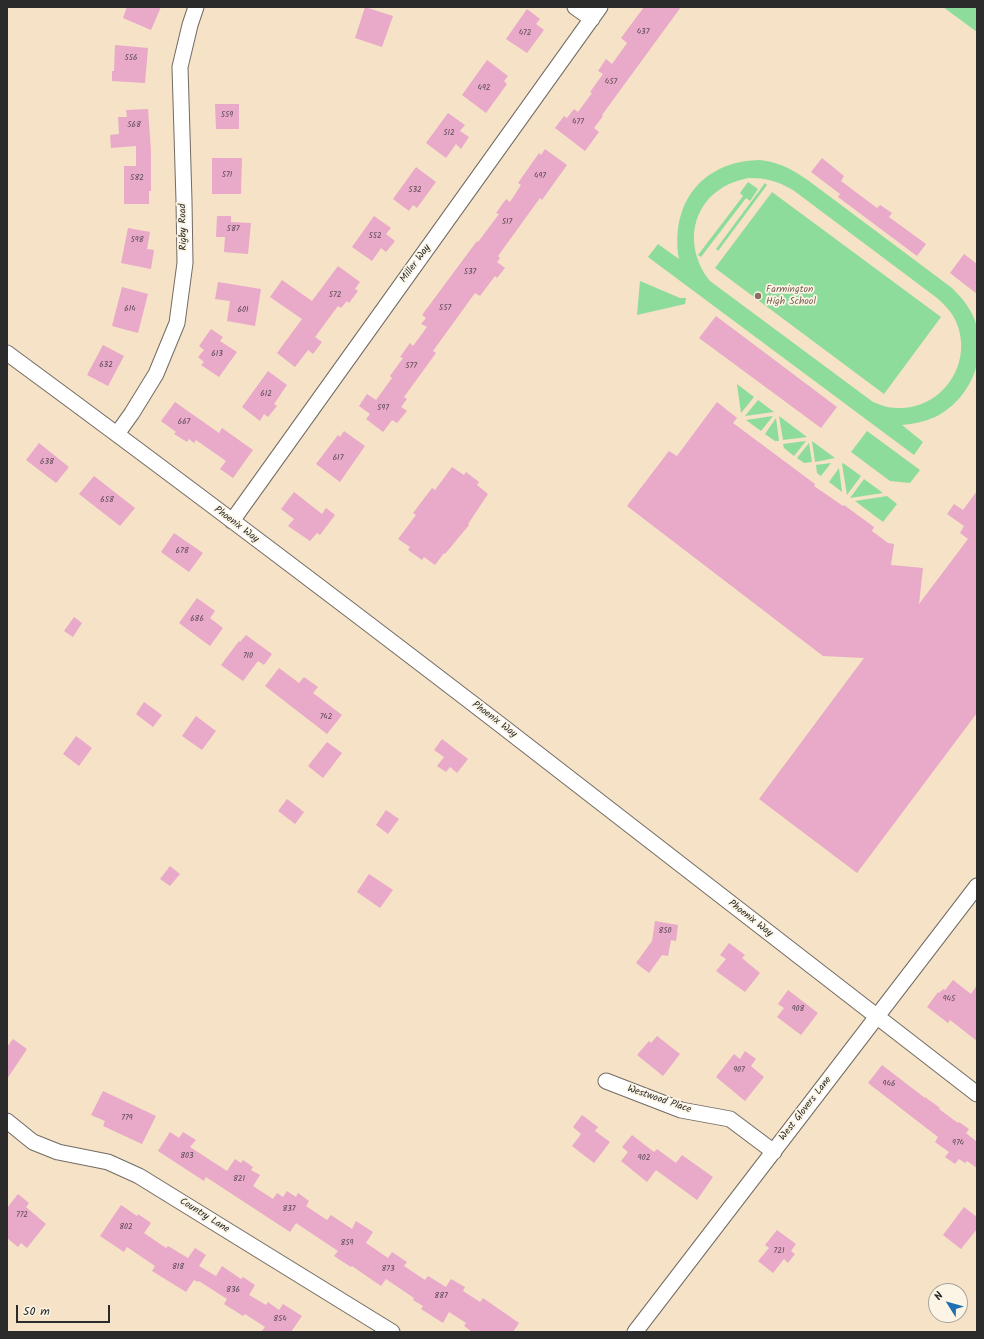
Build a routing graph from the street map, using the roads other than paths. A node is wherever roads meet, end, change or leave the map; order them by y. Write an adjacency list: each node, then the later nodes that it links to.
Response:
1 (196, 7): 5 (street, Rigby Road)
2 (575, 7): 3 (street)
3 (596, 13): 6 (street, Miller Way)
4 (7, 353): 5 (street, Phoenix Way)
5 (117, 434): 6 (street, Phoenix Way)
6 (232, 521): 8 (street, Phoenix Way)
7 (977, 886): 8 (street, West Glovers Lane)
8 (877, 1018): 10 (street, Phoenix Way); 12 (street, West Glovers Lane)
9 (606, 1081): 12 (street, Westwood Place)
10 (977, 1094)
11 (7, 1121): 13 (street, Country Lane)
12 (774, 1152): 14 (street, West Glovers Lane)
13 (392, 1332)
14 (635, 1332)

